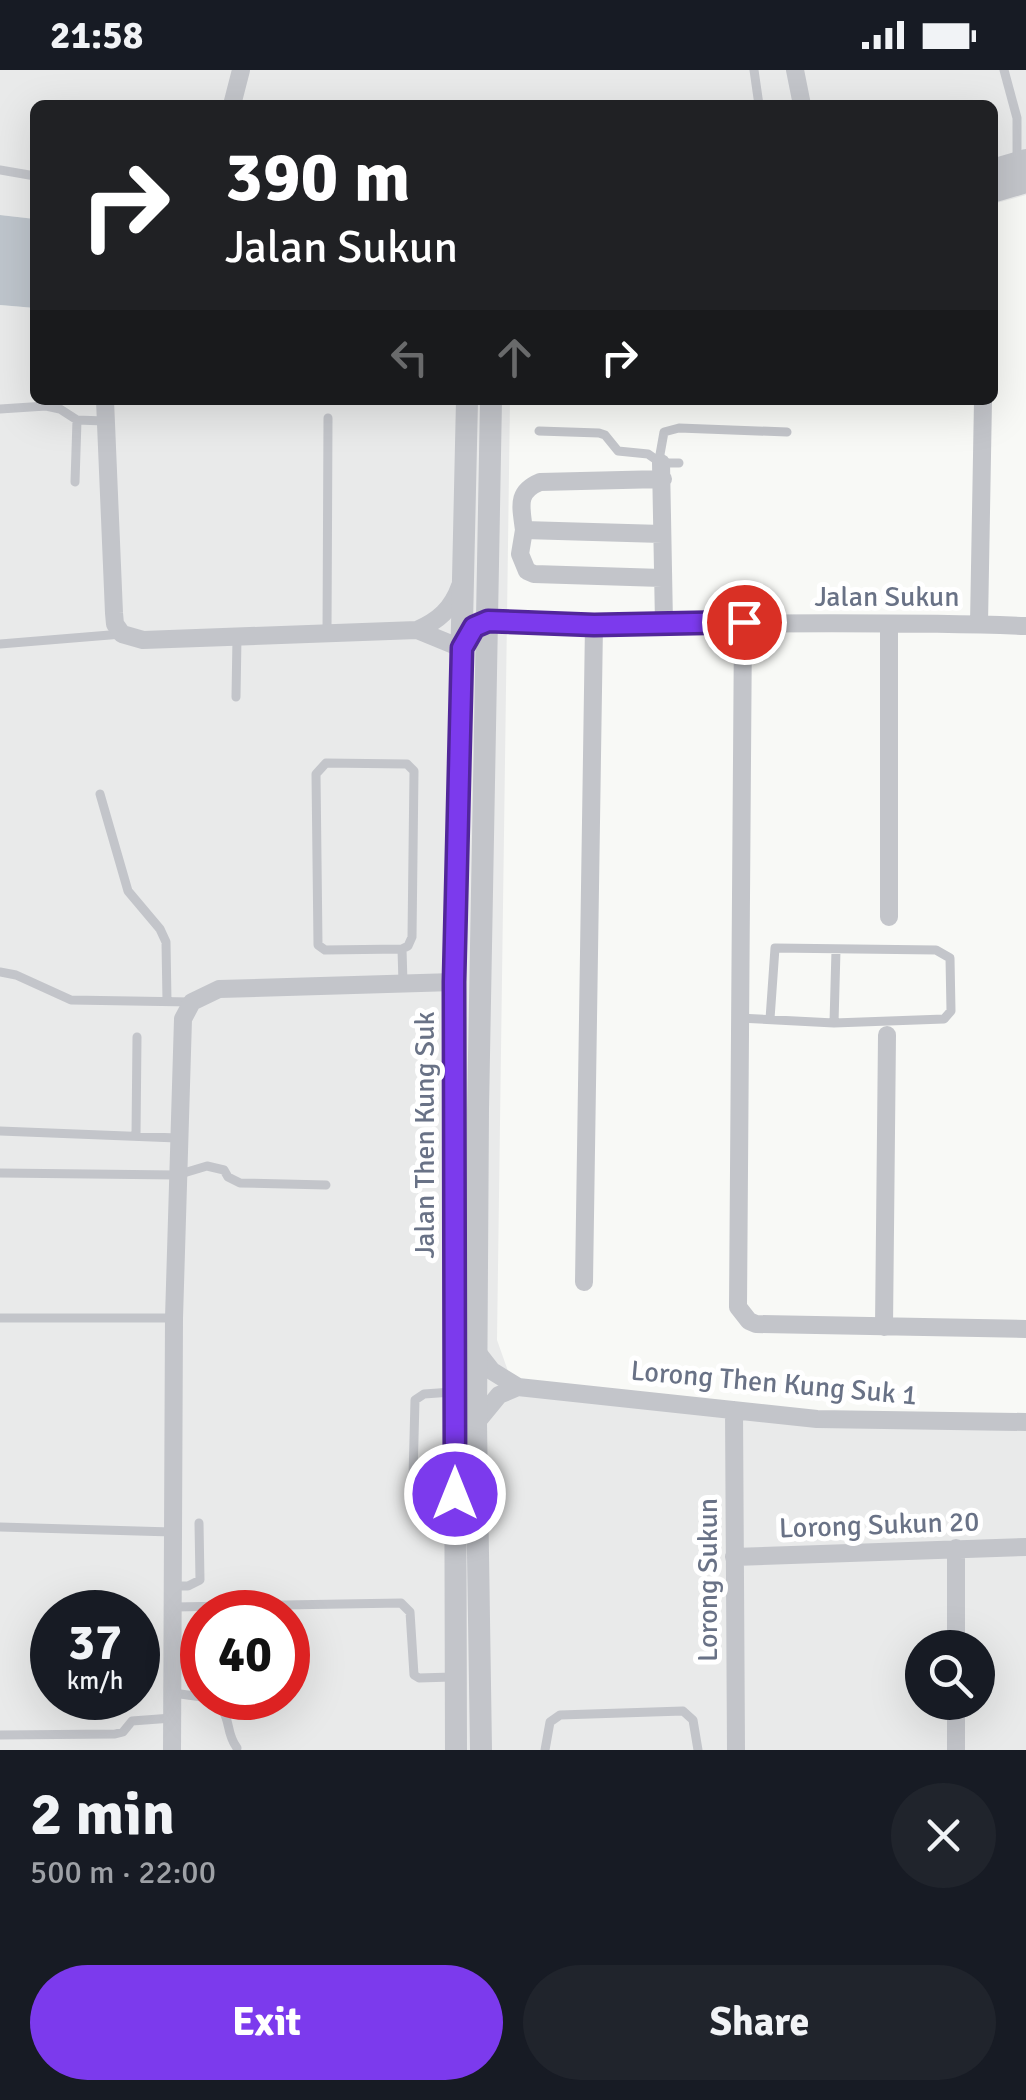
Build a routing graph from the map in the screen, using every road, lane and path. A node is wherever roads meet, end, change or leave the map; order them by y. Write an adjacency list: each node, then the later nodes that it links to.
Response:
1 (240, 70): 5 (street)
2 (754, 70): 6 (lane)
3 (795, 70): 7 (street)
4 (1004, 70): 8 (lane)
5 (233, 100)
6 (758, 100)
7 (801, 100)
8 (1021, 117): 9 (lane)
9 (1023, 168): 11 (street); 13 (street)
10 (0, 170): 12 (lane)
11 (998, 170)
12 (30, 175)
13 (998, 187)
14 (105, 405): 21 (street)
15 (468, 405): 28 (street, Jalan Then Kung Suk)
16 (491, 405): 30 (street, Jalan Then Kung Suk)
17 (982, 405): 34 (street)
18 (0, 409): 20 (lane)
19 (328, 418): 38 (lane)
20 (77, 420): 21 (lane); 25 (lane)
21 (104, 422): 39 (street)
22 (539, 431): 24 (lane)
23 (787, 432): 24 (lane)
24 (665, 466): 26 (street); 27 (street)
25 (74, 482)
26 (524, 530): 27 (street); 29 (street)
27 (662, 534): 29 (street)
28 (464, 574): 37 (street); 42 (street, Jalan Then Kung Suk)
29 (662, 578): 32 (street)
30 (488, 621): 35 (street, Jalan Sukun); 42 (street); 46 (street, Jalan Then Kung Suk)
31 (744, 622): 32 (street, Jalan Sukun); 33 (street, Jalan Sukun); 55 (street)
32 (664, 623): 35 (street, Jalan Sukun)
33 (890, 624): 34 (street, Jalan Sukun); 45 (street)
34 (979, 624): 36 (street, Jalan Sukun)
35 (594, 625): 66 (street)
36 (1026, 626)
37 (416, 630): 38 (street); 42 (street)
38 (328, 633): 40 (street)
39 (122, 634): 40 (street); 41 (lane)
40 (237, 636): 43 (lane)
41 (0, 644)
42 (462, 653): 50 (street, Jalan Then Kung Suk)
43 (236, 697)
44 (100, 794): 52 (lane)
45 (889, 917)
46 (481, 937): 50 (street); 54 (street, Jalan Then Kung Suk)
47 (402, 950): 47 (lane); 51 (lane)
48 (836, 950): 56 (lane); 57 (lane); 57 (lane)
49 (0, 972): 52 (lane)
50 (454, 982): 51 (street); 54 (street); 73 (street, Jalan Then Kung Suk)
51 (403, 983): 53 (street)
52 (167, 1001): 53 (lane)
53 (192, 1002): 62 (street)
54 (479, 1015): 71 (street, Jalan Then Kung Suk)
55 (739, 1018): 56 (lane); 69 (street)
56 (770, 1019): 57 (lane)
57 (834, 1023)
58 (888, 1035): 69 (street)
59 (137, 1037): 61 (lane)
60 (0, 1131): 61 (lane)
61 (136, 1134): 62 (lane)
62 (178, 1138): 64 (street)
63 (0, 1173): 64 (lane)
64 (177, 1175): 65 (lane); 68 (street)
65 (326, 1186)
66 (584, 1282)
67 (0, 1318): 68 (lane)
68 (174, 1318): 80 (street)
69 (884, 1328): 70 (street)
70 (1026, 1329)
71 (478, 1353): 72 (street); 75 (street, Jalan Then Kung Suk)
72 (518, 1387): 74 (street, Lorong Then Kung Suk 1); 75 (street)
73 (455, 1392): 77 (street, Jalan Then Kung Suk); 77 (lane)
74 (734, 1410): 76 (street, Lorong Then Kung Suk 1); 83 (street, Lorong Sukun)
75 (476, 1422): 99 (street, Jalan Then Kung Suk)
76 (1026, 1422)
77 (455, 1494): 89 (street, Jalan Then Kung Suk)
78 (199, 1523): 84 (lane)
79 (0, 1527): 80 (lane)
80 (174, 1532): 84 (street)
81 (1026, 1547): 82 (street, Lorong Sukun 20)
82 (956, 1548): 83 (street, Lorong Sukun 20); 88 (street)
83 (734, 1557): 102 (street, Lorong Sukun)
84 (175, 1586): 86 (street)
85 (310, 1606): 89 (lane)
86 (175, 1607): 87 (lane); 90 (street)
87 (180, 1607)
88 (956, 1630)
89 (456, 1677): 98 (street, Jalan Then Kung Suk)
90 (173, 1693): 91 (lane); 92 (street)
91 (180, 1694)
92 (172, 1718): 95 (lane); 97 (street)
93 (229, 1720): 96 (lane)
94 (956, 1720): 103 (street)
95 (0, 1735)
96 (237, 1748)
97 (172, 1750)
98 (456, 1750)
99 (481, 1750)
100 (545, 1750): 101 (lane)
101 (698, 1750)
102 (736, 1750)
103 (956, 1750)

